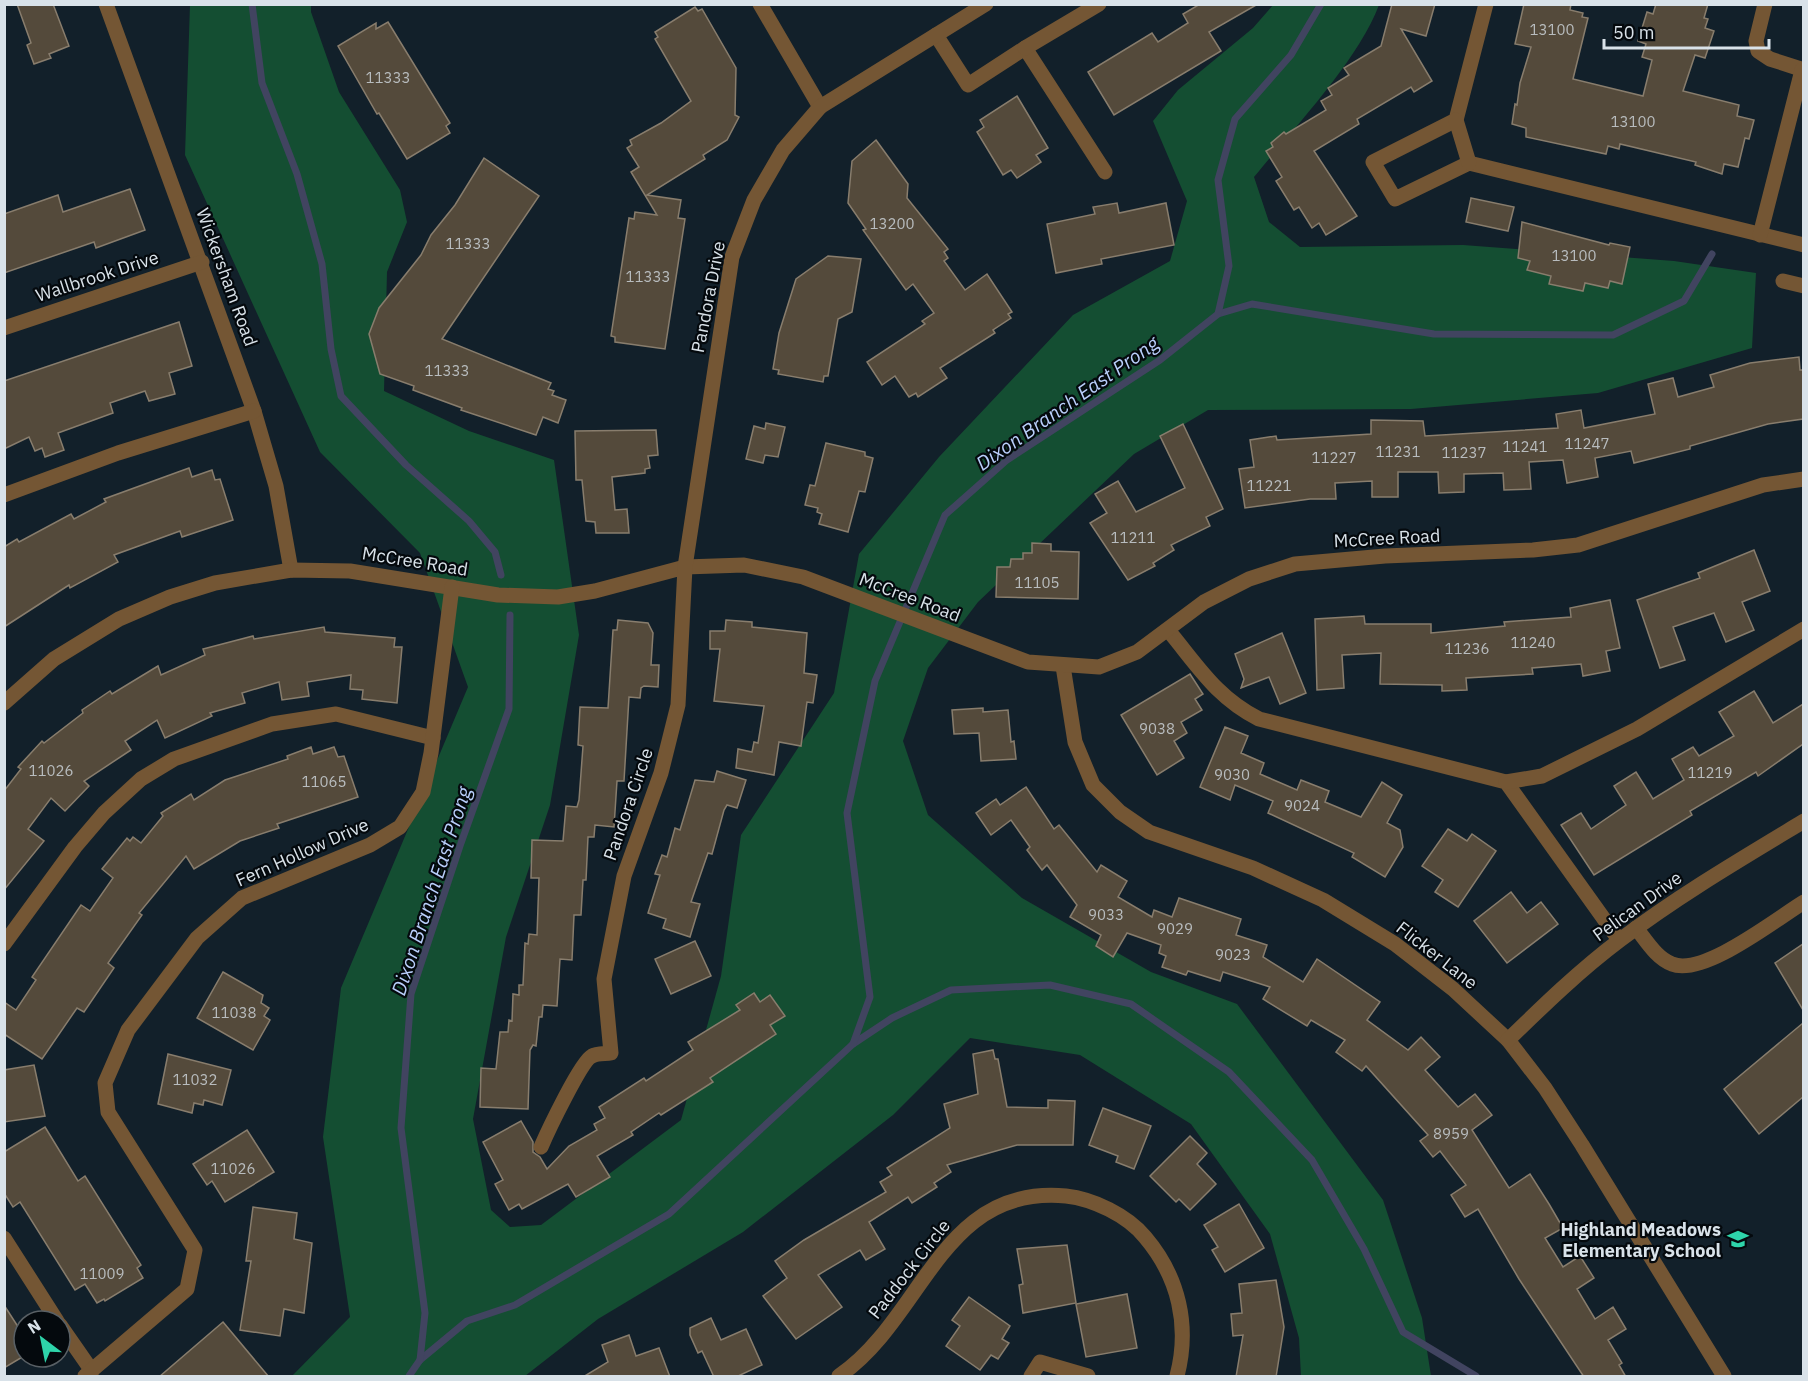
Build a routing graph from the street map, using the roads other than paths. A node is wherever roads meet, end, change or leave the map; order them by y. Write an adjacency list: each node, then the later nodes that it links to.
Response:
1 (106, 4): 16 (street, Wickersham Road)
2 (760, 4): 10 (street)
3 (986, 4): 7 (street, Pandora Drive)
4 (1099, 4): 8 (street)
5 (1486, 4): 11 (street)
6 (1765, 4): 9 (street)
7 (936, 35): 8 (street); 10 (street, Pandora Drive)
8 (1025, 48): 13 (street)
9 (1803, 70): 14 (street)
10 (820, 107): 23 (street, Pandora Drive)
11 (1456, 120): 12 (street); 12 (street)
12 (1469, 163): 14 (street)
13 (1105, 172)
14 (1760, 235): 15 (street)
15 (1803, 245)
16 (202, 262): 19 (street, Wallbrook Drive); 20 (street, Wickersham Road)
17 (1783, 281): 18 (street)
18 (1803, 286)
19 (4, 328)
20 (254, 411): 22 (street); 24 (street, Wickersham Road)
21 (1803, 479): 27 (street, McCree Road)
22 (4, 495)
23 (685, 567): 25 (street, McCree Road); 28 (street, McCree Road); 38 (street, Pandora Circle)
24 (291, 570): 25 (street, McCree Road); 29 (street, McCree Road)
25 (452, 587): 30 (street, Fern Hollow Drive)
26 (1803, 629): 31 (street)
27 (1168, 630): 28 (street, McCree Road); 31 (street)
28 (1063, 666): 37 (street, Flicker Lane)
29 (4, 703)
30 (433, 738): 36 (street); 42 (street, Fern Hollow Drive)
31 (1506, 782): 35 (street)
32 (1803, 822): 34 (street, Pelican Drive)
33 (1803, 902): 34 (street)
34 (1636, 928): 35 (street, Pelican Drive)
35 (1619, 940): 37 (street, Pelican Drive)
36 (4, 944)
37 (1508, 1040): 47 (street, Flicker Lane)
38 (542, 1147)
39 (4, 1238): 40 (street)
40 (49, 1309)
41 (72, 1346): 42 (street)
42 (88, 1374)
43 (839, 1377): 46 (street, Paddock Circle)
44 (1031, 1377): 45 (street)
45 (1088, 1377)
46 (1177, 1377)
47 (1724, 1377)

